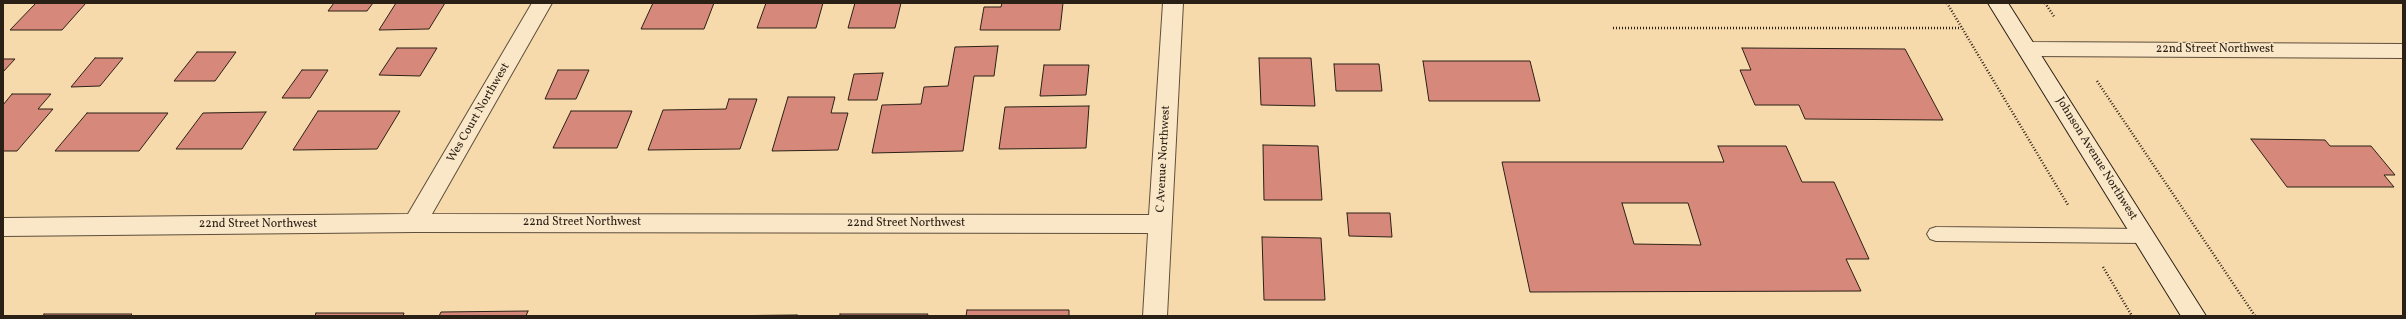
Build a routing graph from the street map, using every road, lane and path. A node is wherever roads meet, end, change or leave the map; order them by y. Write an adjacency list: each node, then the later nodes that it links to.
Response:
1 (542, 3): 11 (street, Wes Court Northwest)
2 (1173, 3): 12 (street, C Avenue Northwest)
3 (1947, 3): 7 (path)
4 (1998, 3): 8 (street, Johnson Avenue Northwest)
5 (2045, 3): 9 (path)
6 (1613, 28): 7 (path)
7 (1961, 28): 15 (path)
8 (2028, 49): 9 (street, 22nd Street Northwest); 16 (street, Johnson Avenue Northwest)
9 (2075, 49): 10 (street, 22nd Street Northwest); 20 (path)
10 (2403, 51)
11 (415, 223): 12 (street, 22nd Street Northwest); 13 (street, 22nd Street Northwest)
12 (1160, 224): 17 (street, C Avenue Northwest)
13 (3, 227)
14 (1936, 234): 15 (lane)
15 (2085, 235): 16 (lane); 18 (path)
16 (2144, 236): 19 (street, Johnson Avenue Northwest)
17 (1156, 316)
18 (2132, 316)
19 (2194, 316)
20 (2255, 316)

